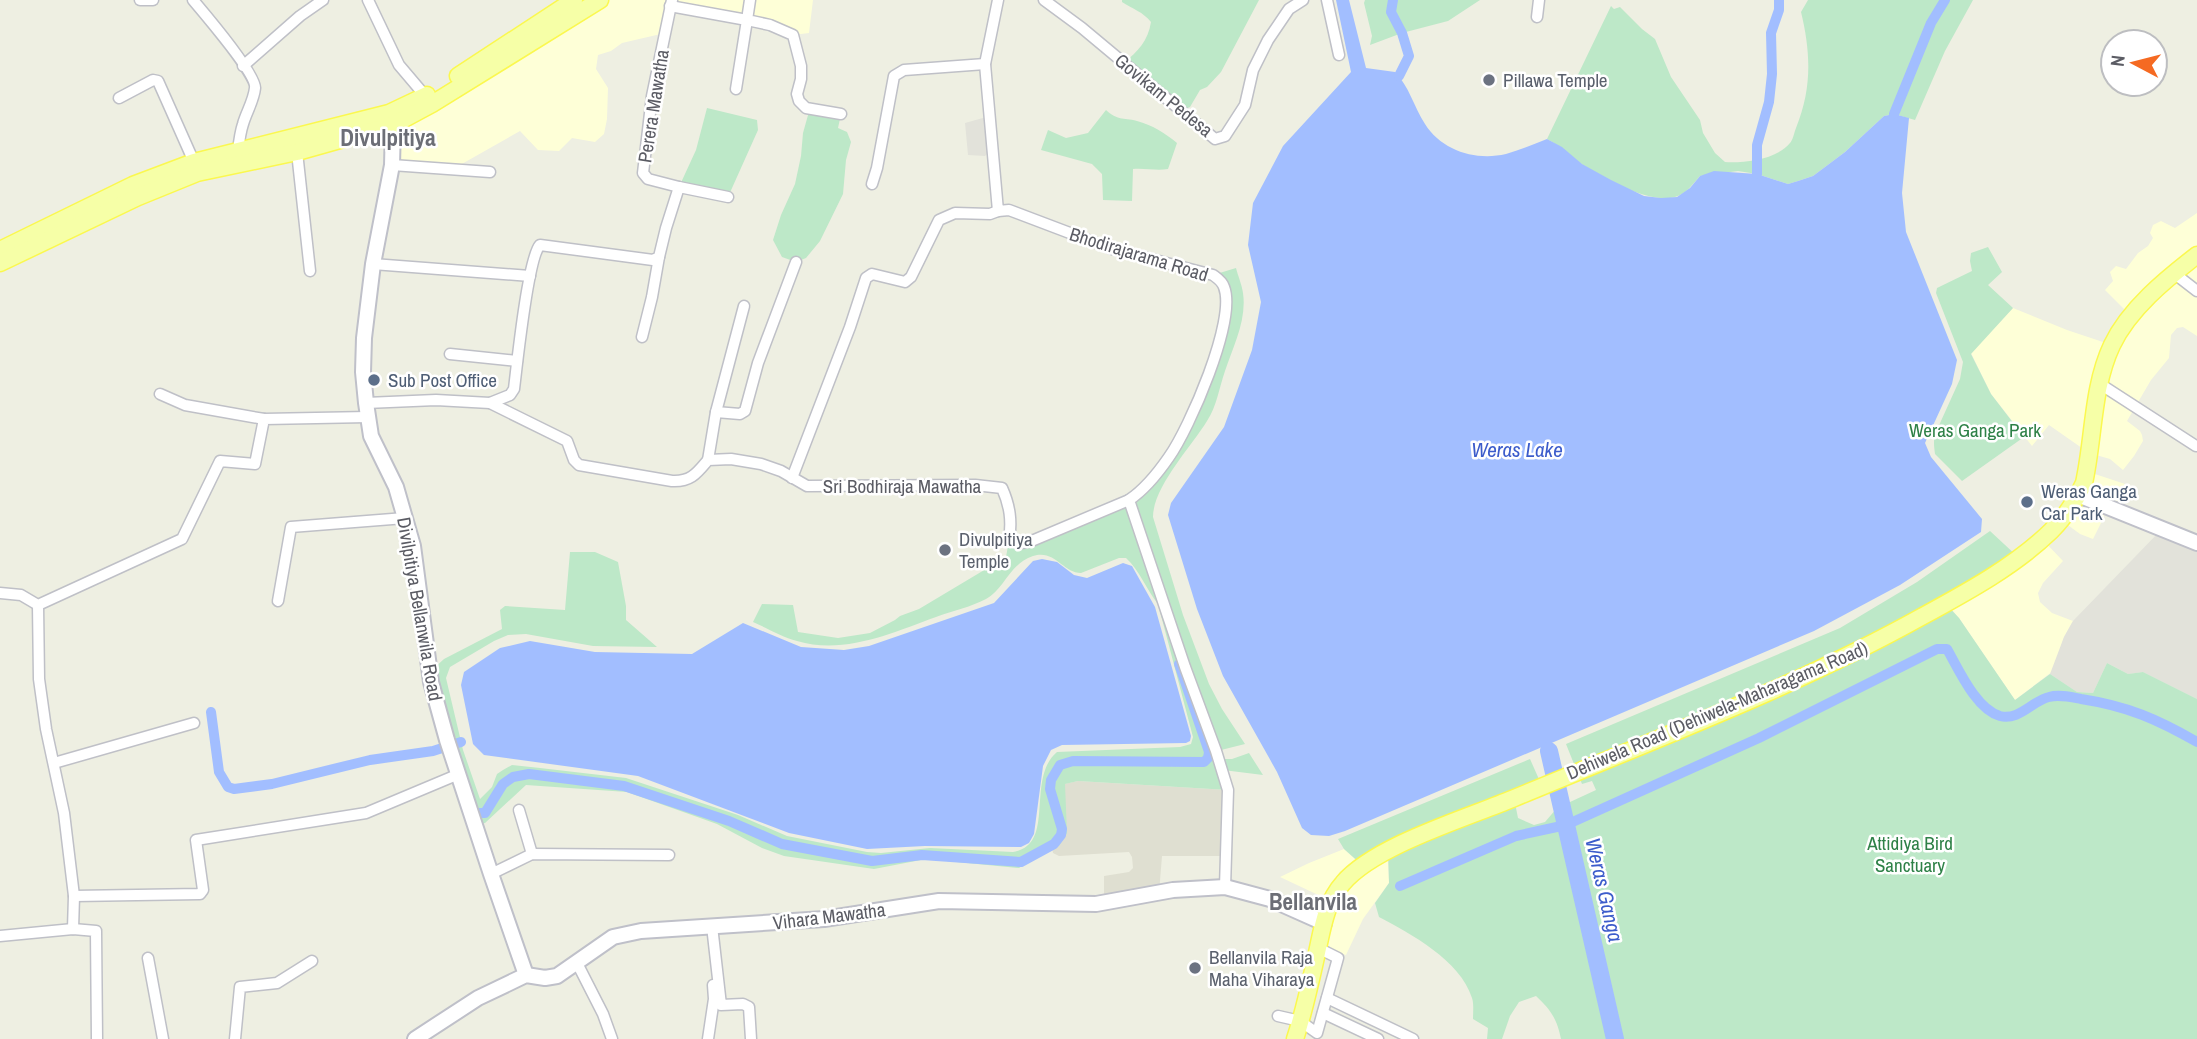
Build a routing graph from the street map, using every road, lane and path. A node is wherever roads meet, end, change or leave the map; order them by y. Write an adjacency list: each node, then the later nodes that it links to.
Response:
1 (140, 0): 2 (street)
2 (153, 0)
3 (193, 0): 19 (street)
4 (323, 0): 19 (street)
5 (368, 0): 22 (street)
6 (574, 0): 22 (main road)
7 (600, 0): 22 (main road)
8 (750, 0): 16 (street)
9 (998, 0): 18 (street)
10 (1044, 0): 11 (street, Govikam Pedesa)
11 (1303, 0)
12 (1326, 0): 17 (street)
13 (1539, 0): 15 (street)
14 (671, 3): 16 (street); 31 (street, Perera Mawatha)
15 (1536, 17)
16 (747, 20): 20 (street); 23 (street)
17 (1339, 55)
18 (985, 64): 30 (street); 34 (street)
19 (243, 66): 25 (street)
20 (736, 89)
21 (119, 98): 27 (street)
22 (428, 100): 24 (main road)
23 (842, 114)
24 (391, 119): 25 (main road); 26 (main road); 28 (street, Divilpitiya Bellanwila Road)
25 (238, 151): 27 (main road)
26 (297, 152): 32 (main road); 41 (street)
27 (194, 162): 32 (main road)
28 (392, 165): 29 (street); 40 (street, Divilpitiya Bellanwila Road)
29 (490, 173)
30 (872, 184)
31 (679, 187): 33 (street); 37 (street)
32 (136, 191): 35 (main road); 39 (main road)
33 (728, 197)
34 (999, 211): 57 (street, Bhodirajarama Road); 59 (street, Bhodirajarama Road)
35 (0, 250)
36 (2197, 256): 42 (main road, Dehiwela Road (Dehiwela-Maharagama Road))
37 (659, 257): 43 (street); 46 (street)
38 (796, 262): 53 (street)
39 (0, 263)
40 (373, 264): 43 (street); 52 (street, Divilpitiya Bellanwila Road)
41 (310, 271)
42 (2175, 274): 44 (street); 49 (main road, Dehiwela Road (Dehiwela-Maharagama Road))
43 (530, 276): 48 (street)
44 (2197, 291)
45 (744, 306): 53 (street)
46 (642, 337)
47 (450, 354): 48 (street)
48 (517, 360): 51 (street)
49 (2101, 384): 55 (street); 58 (main road, Dehiwela Road (Dehiwela-Maharagama Road))
50 (160, 394): 54 (street)
51 (491, 403): 52 (street); 56 (street)
52 (367, 410): 54 (street); 60 (street, Divilpitiya Bellanwila Road)
53 (716, 412): 56 (street)
54 (264, 419): 64 (street)
55 (2196, 446)
56 (708, 460): 57 (street, Sri Bodhiraja Mawatha)
57 (792, 478): 59 (street, Sri Bodhiraja Mawatha)
58 (2078, 495): 61 (street); 74 (main road, Dehiwela Road (Dehiwela-Maharagama Road))
59 (1129, 500): 72 (street)
60 (405, 518): 63 (street); 67 (street, Divilpitiya Bellanwila Road)
61 (2197, 543)
62 (0, 593): 64 (street)
63 (278, 601)
64 (38, 605): 66 (street)
65 (194, 723): 66 (street)
66 (54, 763): 73 (street)
67 (459, 774): 71 (street, Divilpitiya Bellanwila Road); 73 (street)
68 (519, 810): 69 (street)
69 (532, 854): 70 (street); 71 (street)
70 (669, 855)
71 (491, 874): 82 (street, Divilpitiya Bellanwila Road)
72 (1225, 887): 74 (street, Vihara Mawatha); 75 (street, Vihara Mawatha)
73 (74, 896): 76 (street)
74 (1324, 923): 78 (main road, Dehiwela Road (Dehiwela-Maharagama Road))
75 (710, 926): 81 (street, Vihara Mawatha); 92 (street); 93 (street)
76 (73, 929): 77 (street); 87 (street)
77 (0, 936)
78 (1318, 948): 83 (street); 86 (main road, Dehiwela Road (Dehiwela-Maharagama Road))
79 (148, 958): 88 (street)
80 (312, 961): 89 (street)
81 (577, 963): 82 (street, Vihara Mawatha); 91 (street)
82 (526, 975): 90 (street, Vihara Mawatha)
83 (1327, 998): 84 (street); 96 (street)
84 (1322, 1013): 86 (street); 95 (street)
85 (1278, 1016): 86 (street)
86 (1300, 1021): 94 (main road, Dehiwela Road (Dehiwela-Maharagama Road))
87 (96, 1039)
88 (163, 1039)
89 (235, 1039)
90 (415, 1039)
91 (611, 1039)
92 (708, 1039)
93 (751, 1039)
94 (1295, 1039)
95 (1378, 1039)
96 (1413, 1039)

